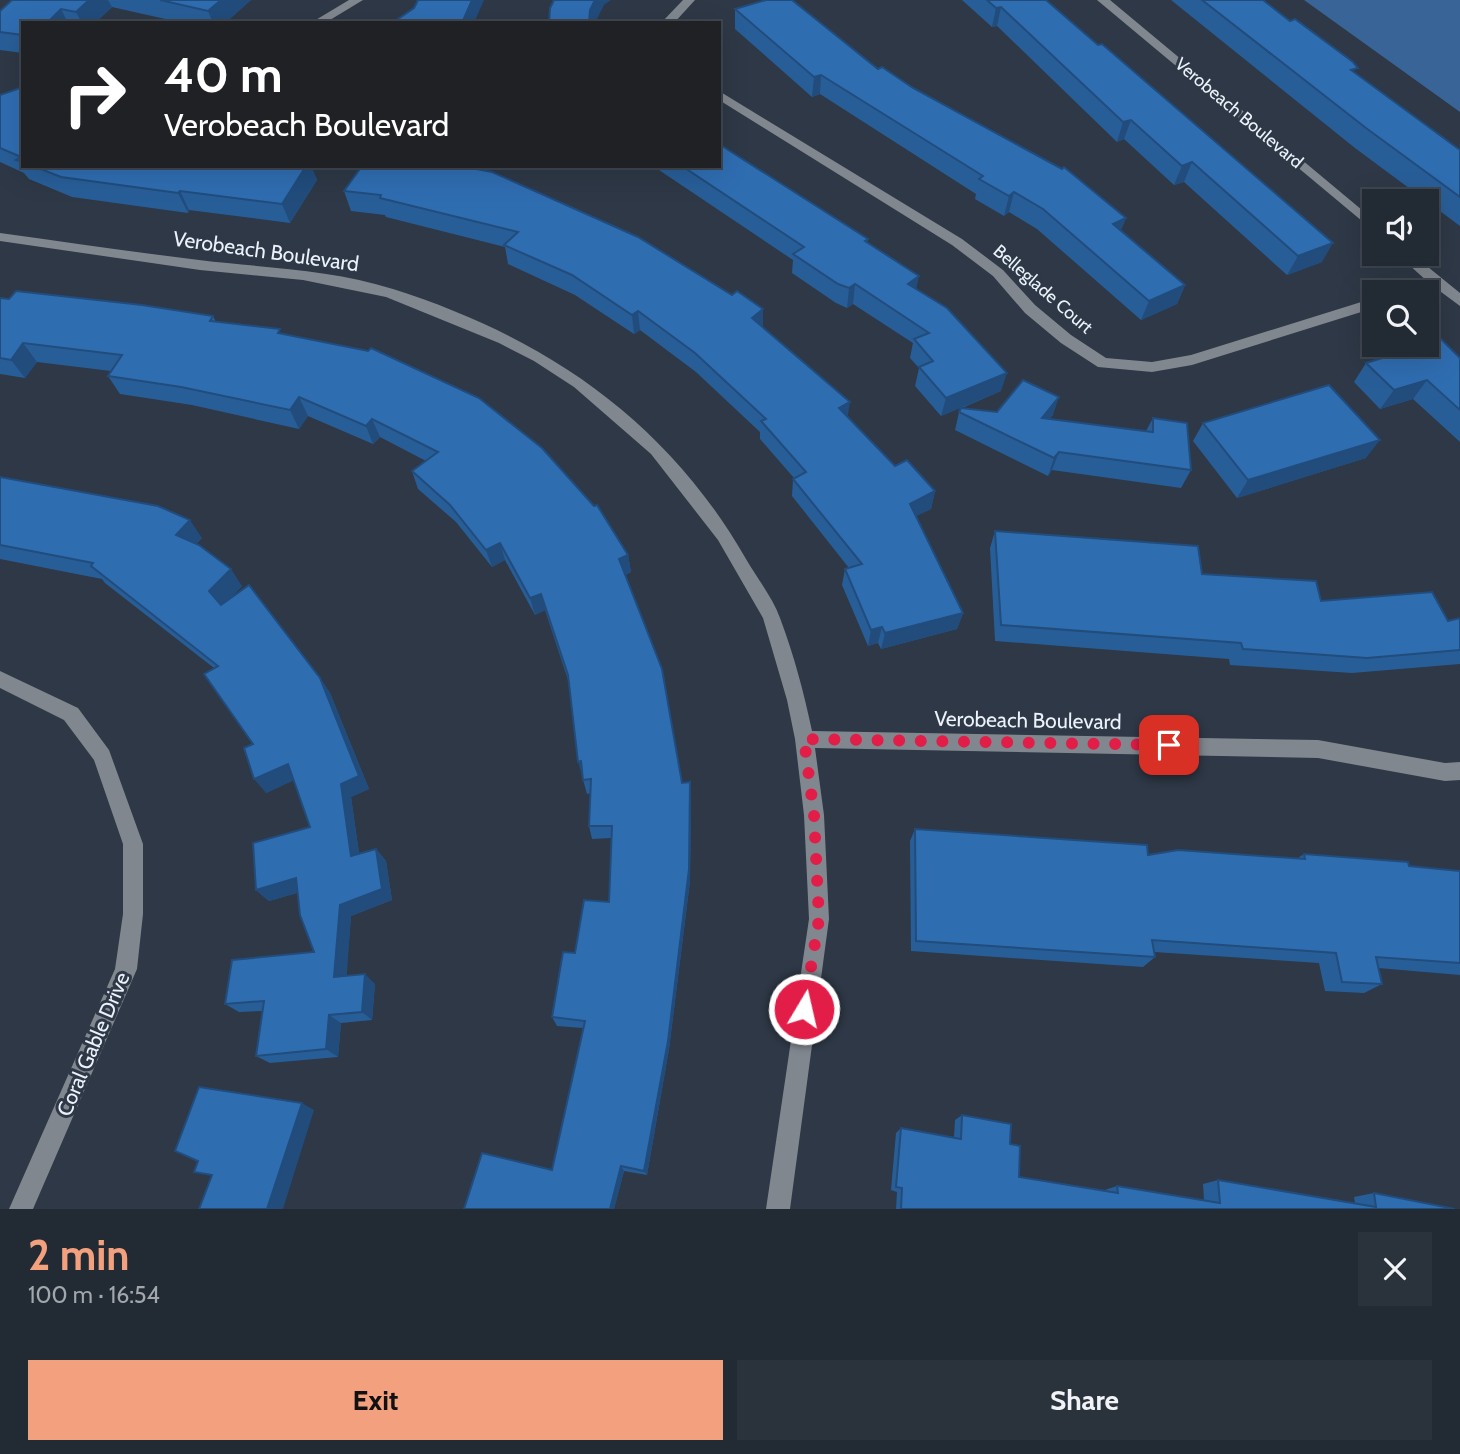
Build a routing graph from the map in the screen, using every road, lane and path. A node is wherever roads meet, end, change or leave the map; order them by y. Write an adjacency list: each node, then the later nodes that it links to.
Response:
1 (357, 0): 4 (street)
2 (689, 0): 5 (street)
3 (1103, 0): 7 (street, Verobeach Boulevard)
4 (320, 21)
5 (669, 21)
6 (721, 97): 13 (street, Belleglade Court)
7 (1362, 217)
8 (0, 237): 15 (street, Verobeach Boulevard)
9 (1418, 266): 10 (street)
10 (1433, 280)
11 (1439, 285): 12 (street)
12 (1460, 301)
13 (1362, 307)
14 (0, 679): 17 (street, Coral Gable Drive)
15 (804, 739): 16 (street, Verobeach Boulevard); 18 (street, Verobeach Boulevard)
16 (1460, 771)
17 (21, 1209)
18 (778, 1209)

